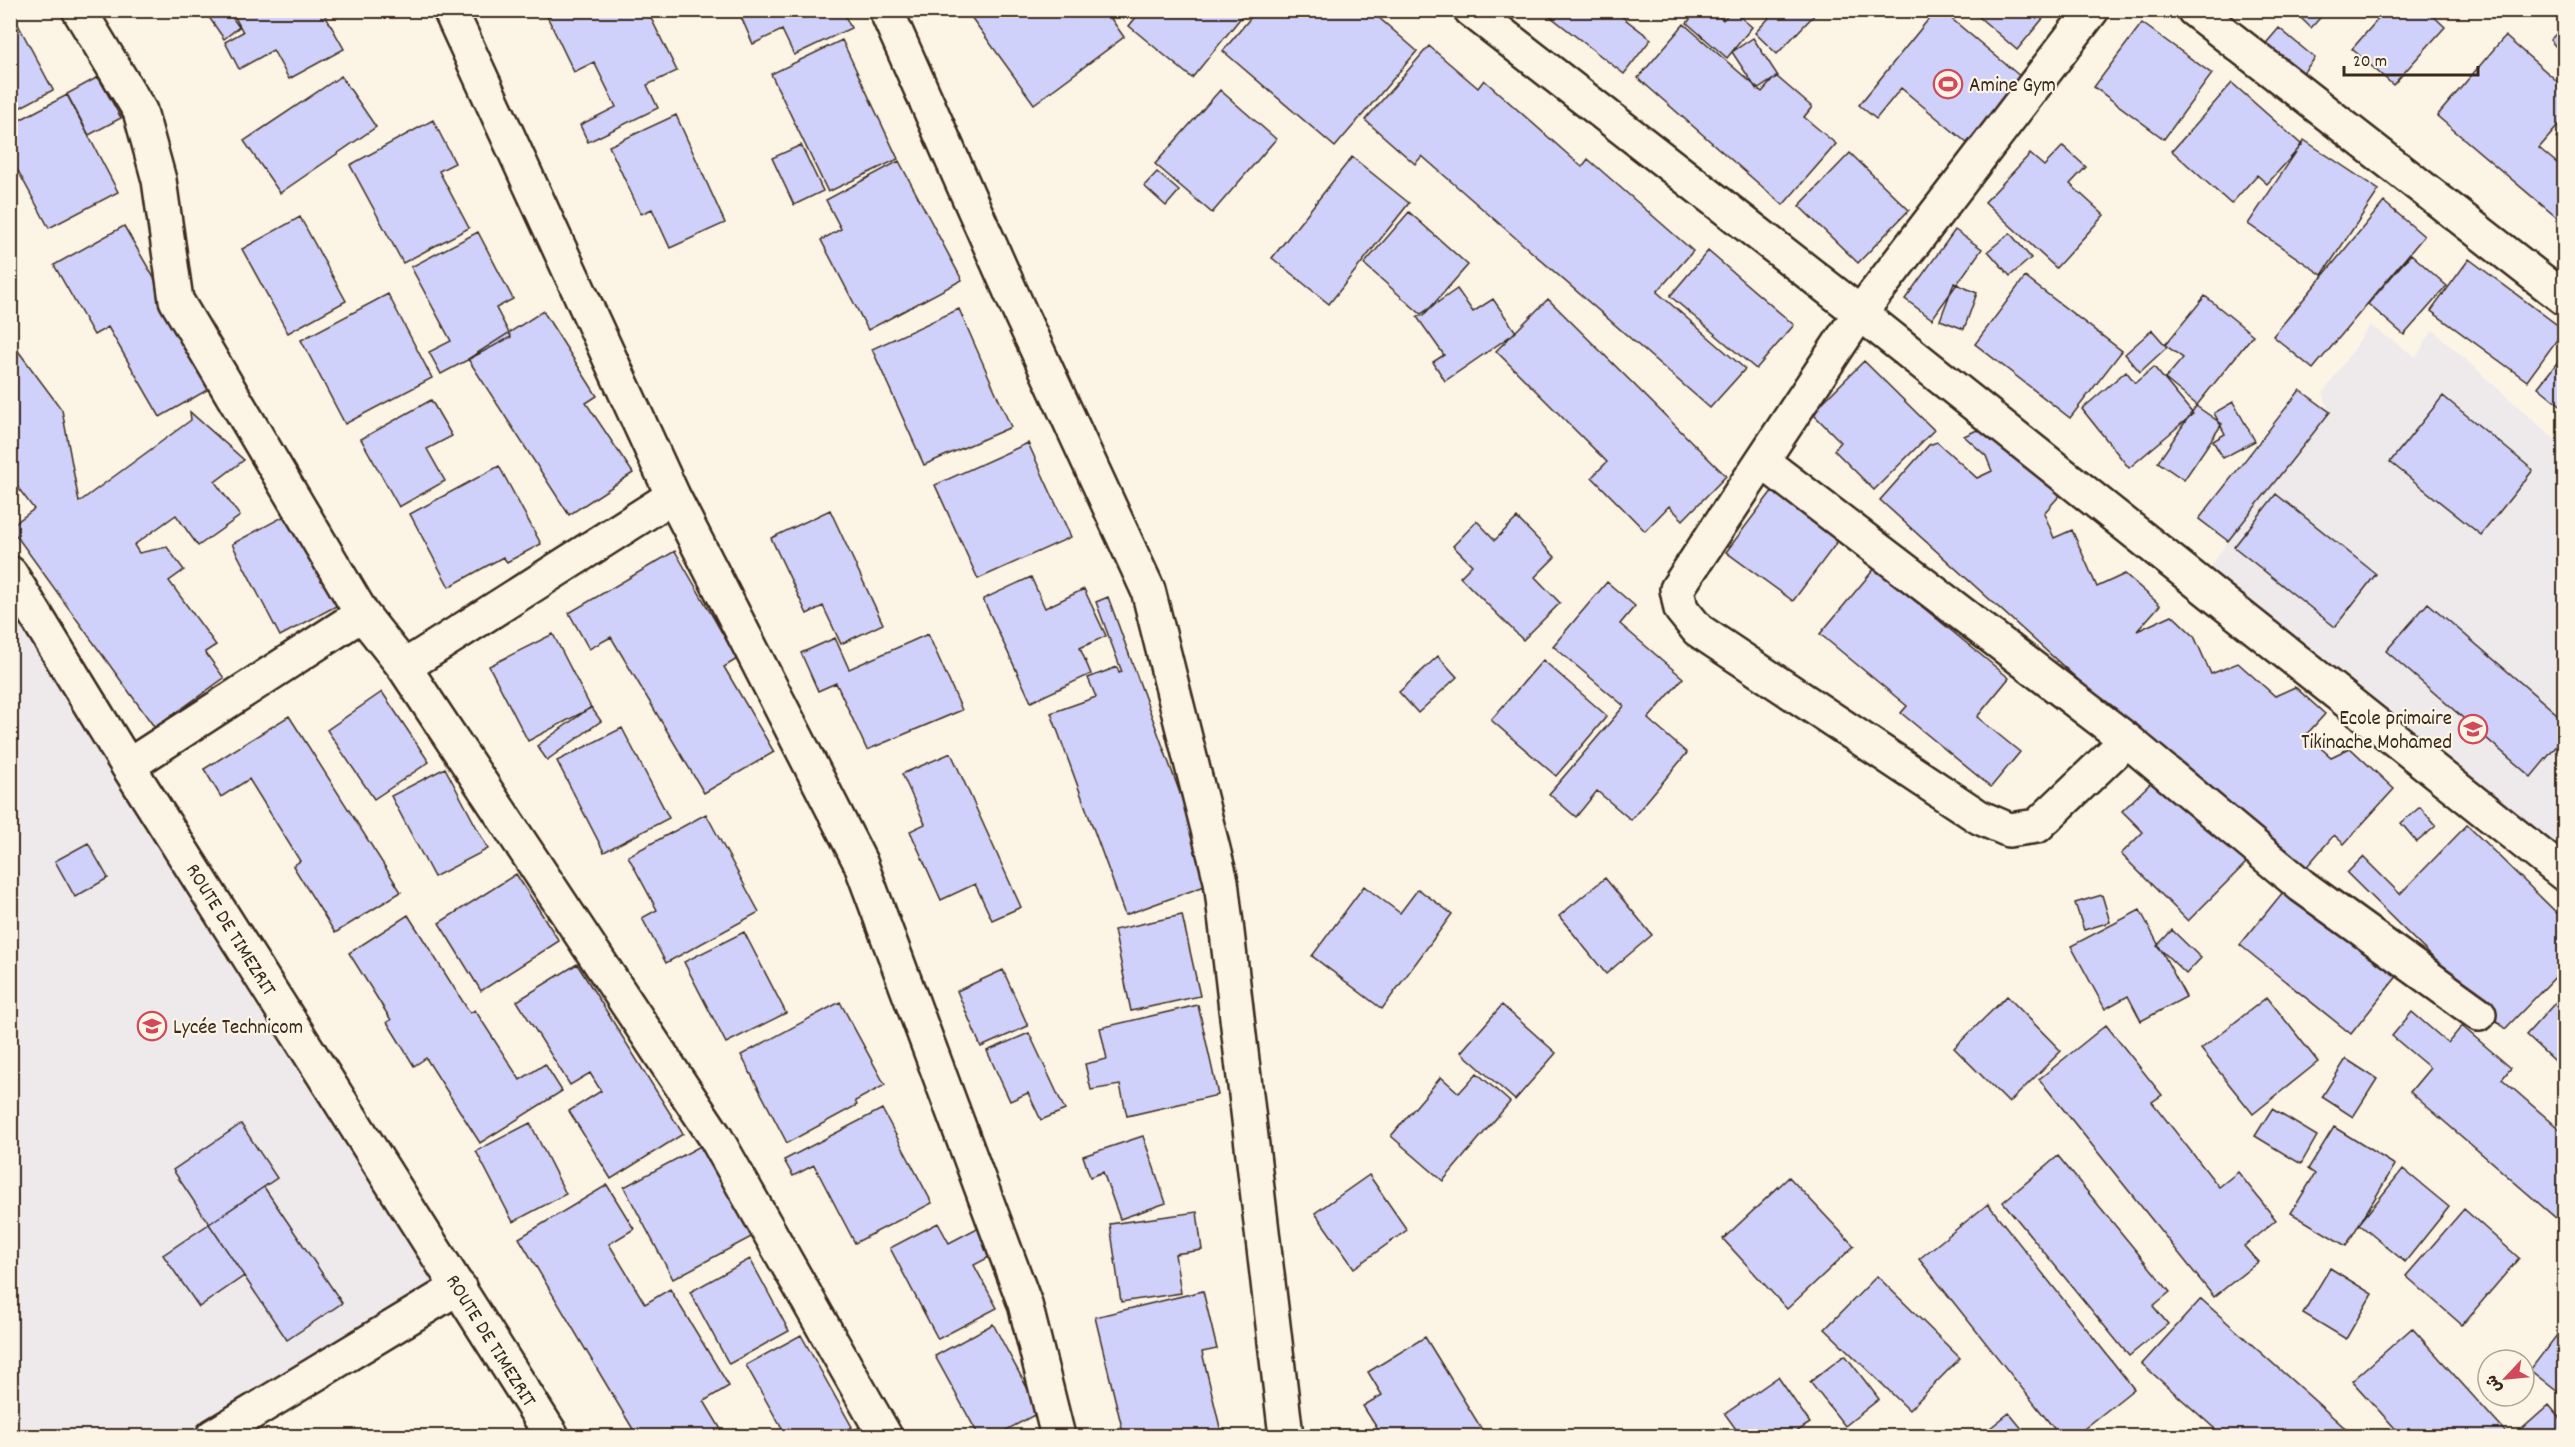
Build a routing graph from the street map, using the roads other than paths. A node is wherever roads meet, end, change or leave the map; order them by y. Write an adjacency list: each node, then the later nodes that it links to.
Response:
1 (79, 10): 12 (street)
2 (450, 10): 10 (street)
3 (886, 10): 23 (street)
4 (1471, 10): 8 (street)
5 (2092, 10): 8 (street)
6 (2194, 10): 7 (street)
7 (2565, 298)
8 (1860, 313): 9 (street); 16 (street)
9 (1762, 461): 14 (street); 14 (street)
10 (673, 496): 13 (street); 22 (street)
11 (10, 573): 15 (street, ROUTE DE TIMEZRIT)
12 (362, 614): 13 (street); 15 (street)
13 (404, 667): 21 (street)
14 (2127, 740): 17 (street)
15 (128, 766): 18 (street, ROUTE DE TIMEZRIT)
16 (2565, 874)
17 (2479, 1014)
18 (459, 1287): 19 (street); 20 (street, ROUTE DE TIMEZRIT)
19 (213, 1437)
20 (552, 1437)
21 (885, 1437)
22 (1058, 1437)
23 (1286, 1437)

